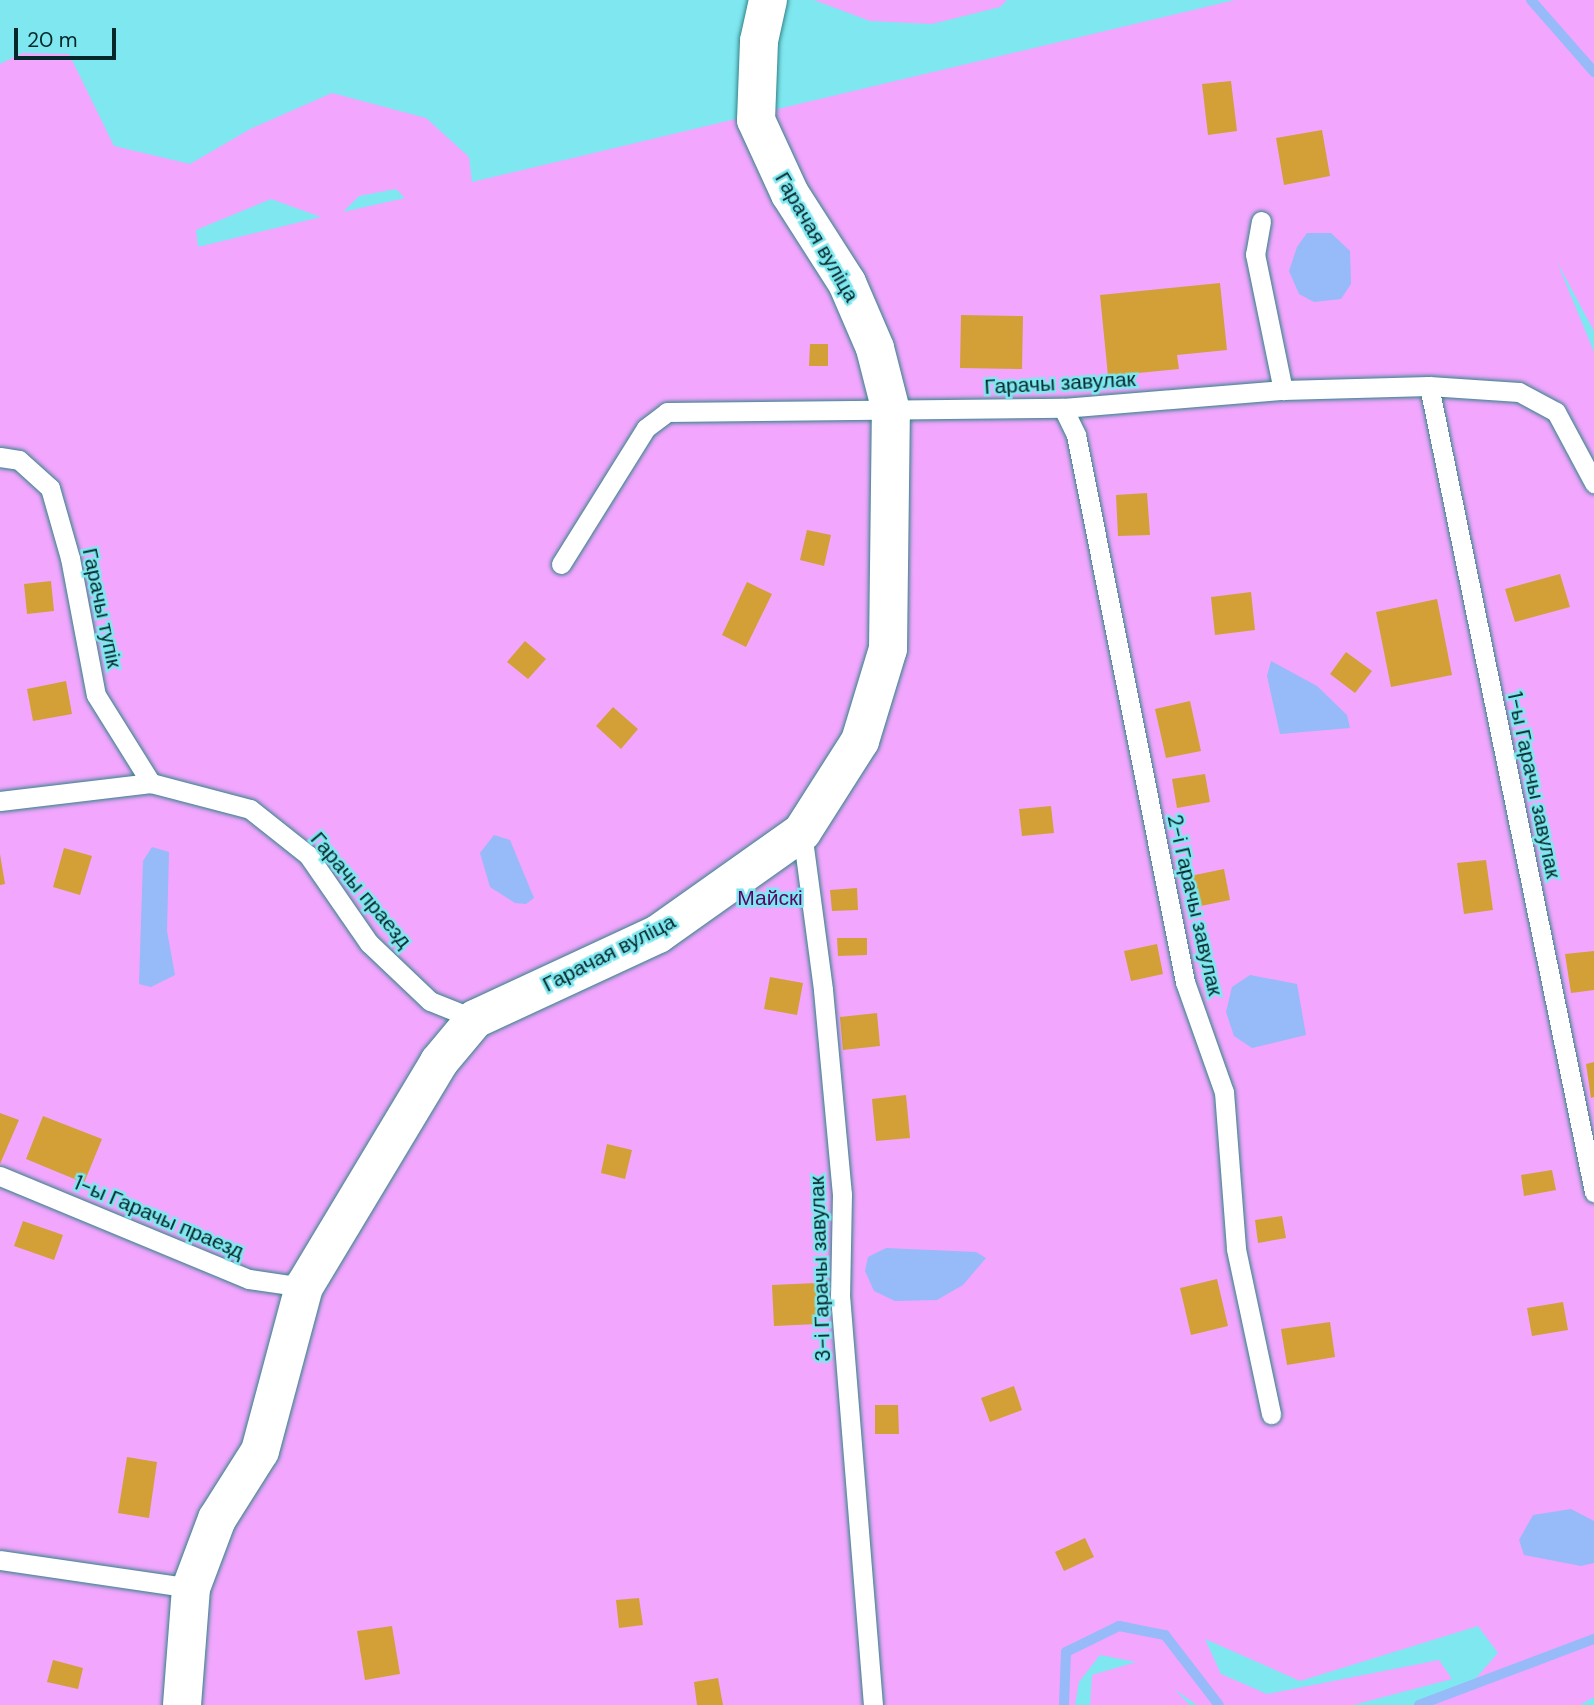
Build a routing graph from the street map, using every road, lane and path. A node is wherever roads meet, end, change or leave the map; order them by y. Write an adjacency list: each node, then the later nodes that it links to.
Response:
1 (768, 0): 6 (street, Гарачая вуліца)
2 (1261, 221): 4 (lane)
3 (1429, 386): 4 (lane, Гарачы завулак); 8 (lane, Гарачы завулак); 15 (lane, 1-ы Гарачы завулак)
4 (1283, 390): 5 (lane, Гарачы завулак)
5 (1063, 408): 6 (lane, Гарачы завулак); 17 (lane, 2-і Гарачы завулак)
6 (891, 411): 9 (lane, Гарачы завулак); 12 (street, Гарачая вуліца)
7 (0, 457): 10 (lane, Гарачы тупік)
8 (1594, 483)
9 (561, 564)
10 (151, 783): 11 (lane, Гарачы праезд); 13 (lane, Гарачы праезд)
11 (0, 801)
12 (802, 832): 13 (street, Гарачая вуліца); 21 (lane, 3-і Гарачы завулак)
13 (475, 1019): 16 (street, Гарачая вуліца)
14 (0, 1176): 16 (lane, 1-ы Гарачы праезд)
15 (1594, 1192)
16 (304, 1287): 19 (street, Гарачая вуліца)
17 (1271, 1414)
18 (0, 1560): 19 (lane)
19 (191, 1588): 20 (street, Гарачая вуліца)
20 (182, 1705)
21 (873, 1705)

